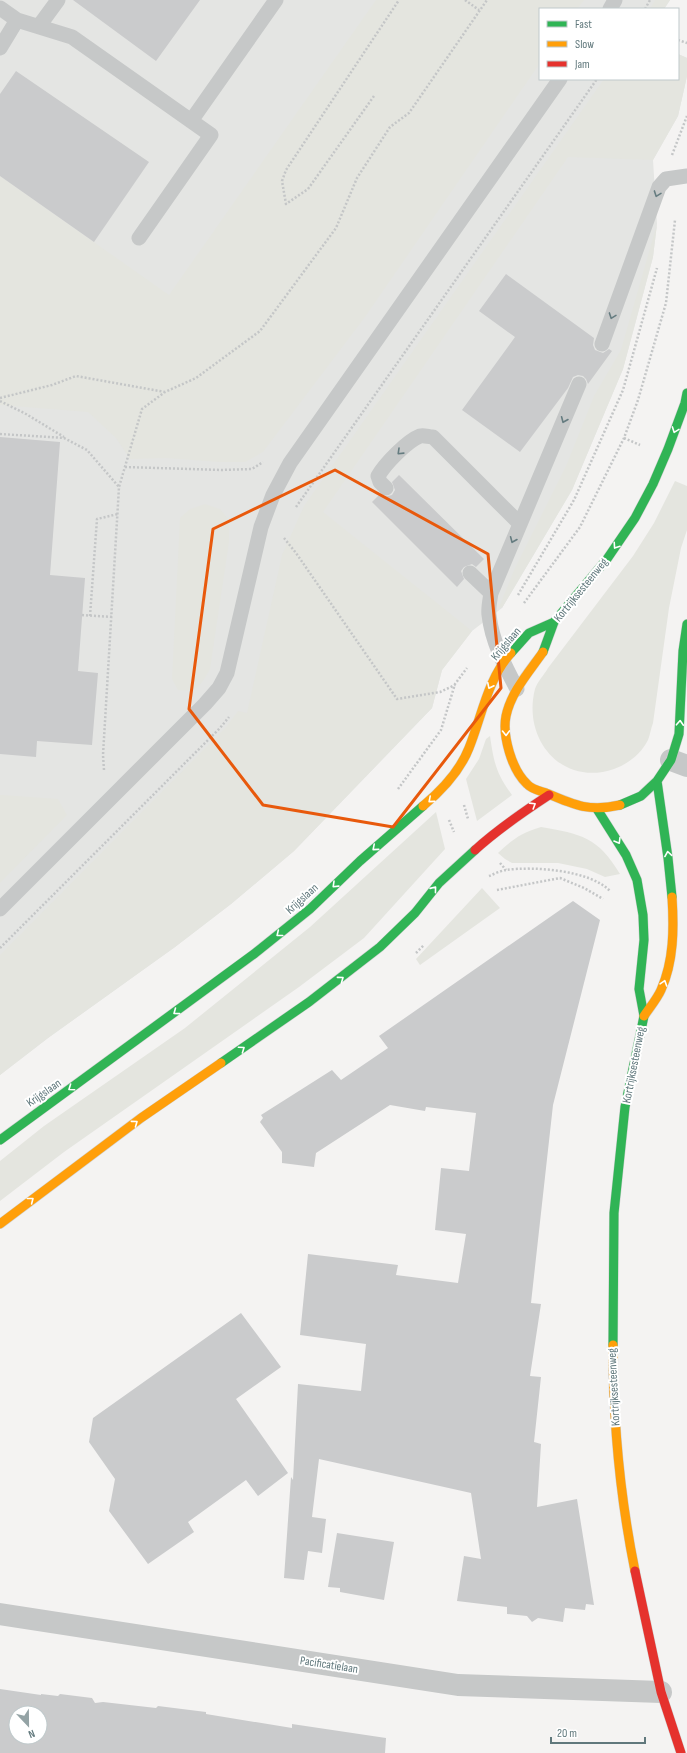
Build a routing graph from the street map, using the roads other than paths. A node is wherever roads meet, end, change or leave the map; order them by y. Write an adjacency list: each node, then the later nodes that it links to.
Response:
1 (58, 0): 5 (lane)
2 (276, 0): 8 (lane)
3 (0, 8): 4 (lane)
4 (17, 20): 5 (lane); 6 (lane)
5 (39, 26): 8 (lane)
6 (0, 48)
7 (559, 80): 26 (lane)
8 (191, 121): 10 (lane)
9 (687, 176): 11 (lane, one-way to 11)
10 (139, 238)
11 (602, 344)
12 (579, 384): 15 (lane, one-way to 15)
13 (687, 393): 18 (main road, Kortrijksesteenweg, one-way to 18)
14 (386, 488): 15 (lane, one-way to 14)
15 (520, 524): 17 (lane, one-way to 17)
16 (470, 573): 17 (lane)
17 (491, 593): 20 (lane)
18 (554, 622): 20 (main road, Krijgslaan); 21 (main road, Kortrijksesteenweg)
19 (687, 624): 22 (main road, Kortrijksesteenweg, one-way to 19)
20 (503, 662): 21 (lane); 28 (main road, Krijgslaan, one-way to 28)
21 (517, 689): 24 (main road, Kortrijksesteenweg, one-way to 24)
22 (679, 763): 23 (main road, Kortrijksesteenweg)
23 (657, 781): 25 (main road, Kortrijksesteenweg); 27 (main road, Kortrijksesteenweg, one-way to 23)
24 (549, 795): 25 (main road, Kortrijksesteenweg); 29 (main road, one-way to 24)
25 (597, 809): 27 (main road, Kortrijksesteenweg, one-way to 27)
26 (0, 909)
27 (644, 1016): 31 (main road, Kortrijksesteenweg)
28 (0, 1140)
29 (0, 1224)
30 (0, 1614): 31 (street, Pacificatielaan)
31 (661, 1692): 32 (main road, Kortrijksesteenweg)
32 (681, 1753)

